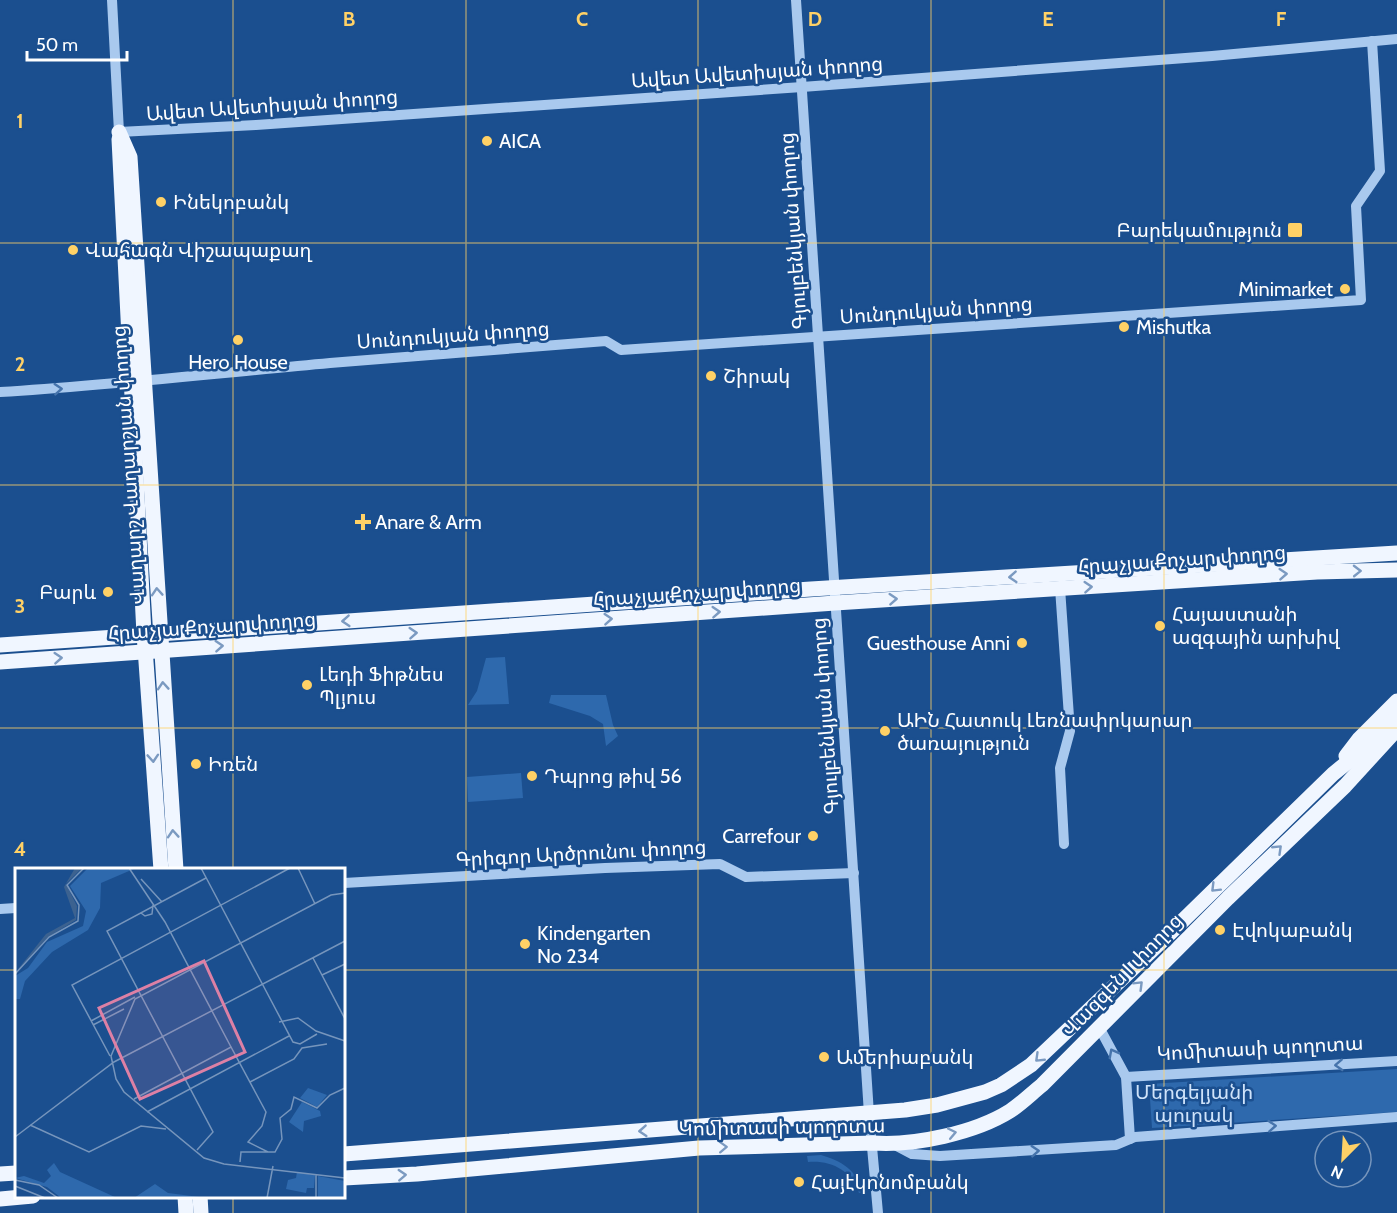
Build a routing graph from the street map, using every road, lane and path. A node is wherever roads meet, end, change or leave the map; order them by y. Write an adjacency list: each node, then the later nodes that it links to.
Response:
1 (112, 0): 6 (street, Վաղարշ Վաղարշյան փողոց)
2 (796, 0): 5 (street, Գյուլբենկյան փողոց)
3 (1397, 39): 4 (street, Ավետ Ավետիսյան փողոց)
4 (1372, 41): 5 (street, Ավետ Ավետիսյան փողոց); 7 (street, Սունդուկյան փողոց)
5 (802, 87): 6 (street, Ավետ Ավետիսյան փողոց); 7 (street, Գյուլբենկյան փողոց)
6 (119, 132): 8 (main road, Վաղարշ Վաղարշյան փողոց)
7 (819, 337): 8 (street, Սունդուկյան փողոց); 13 (street, Գյուլբենկյան փողոց)
8 (138, 382): 9 (street, Սունդուկյան փողոց, one-way to 8); 14 (main road, Վաղարշ Վաղարշյան փողոց, one-way to 8); 15 (main road, Վաղարշ Վաղարշյան փողոց)
9 (0, 392)
10 (1397, 553): 13 (main road, Հրաչյա Քոչար փողոց, one-way to 13)
11 (1397, 570): 12 (main road, Հրաչյա Քոչար փողոց, one-way to 11)
12 (1060, 588): 13 (main road, Հրաչյա Քոչար փողոց, one-way to 12); 26 (street)
13 (835, 596): 14 (main road, Հրաչյա Քոչար փողոց, one-way to 14); 17 (main road, Հրաչյա Քոչար փողոց, one-way to 13); 29 (street, Գյուլբենկյան փողոց)
14 (160, 633): 15 (main road, Հրաչյա Քոչար փողոց); 17 (main road, Վաղարշ Վաղարշյան փողոց)
15 (144, 634): 16 (main road, Հրաչյա Քոչար փողոց); 17 (main road, Վաղարշ Վաղարշյան փողոց)
16 (0, 645)
17 (153, 651): 18 (main road, Հրաչյա Քոչար փողոց, one-way to 17); 27 (main road, Վաղարշ Վաղարշյան փողոց, one-way to 27); 28 (main road, Վաղարշ Վաղարշյան փողոց, one-way to 17)
18 (0, 662)
19 (1397, 701): 24 (main road, Վազգեն I փողոց)
20 (1397, 716): 23 (main road, Վազգեն I փողոց)
21 (1397, 729): 23 (main road, Վազգեն I փողոց)
22 (1397, 744): 25 (main road, Վազգեն I փողոց)
23 (1374, 747): 24 (main road, Վազգեն I փողոց); 25 (main road, Վազգեն I փողոց)
24 (1333, 774): 36 (main road, Վազգեն I փողոց, one-way to 36)
25 (1348, 782): 33 (main road, Վազգեն I փողոց, one-way to 25)
26 (1064, 844)
27 (161, 868)
28 (176, 868)
29 (854, 873): 30 (street, Գրիգոր Արծրունու փողոց); 36 (street, Գյուլբենկյան փողոց)
30 (345, 883)
31 (15, 908): 32 (street)
32 (0, 909)
33 (1100, 1029): 35 (street, one-way to 33); 40 (main road, Վազգեն I փողոց, one-way to 33)
34 (1397, 1061): 35 (street, Կոմիտասի պողոտա, one-way to 35)
35 (1126, 1077): 38 (street)
36 (869, 1114): 39 (street, Գյուլբենկյան փողոց); 41 (main road, Կոմիտասի պողոտա, one-way to 41)
37 (1397, 1116): 38 (street, Կոմիտասի պողոտա, one-way to 37)
38 (1131, 1140): 40 (street, Կոմիտասի պողոտա, one-way to 38)
39 (873, 1143): 40 (main road, Կոմիտասի պողոտա); 44 (main road, Կոմիտասի պողոտա, one-way to 39); 51 (street, Գյուլբենկյան փողոց)
40 (895, 1144)
41 (345, 1154)
42 (15, 1173): 43 (main road)
43 (0, 1174)
44 (345, 1178)
45 (16, 1198): 48 (main road)
46 (185, 1198): 49 (main road)
47 (200, 1198): 50 (main road)
48 (0, 1199)
49 (186, 1213)
50 (201, 1213)
51 (878, 1213)

